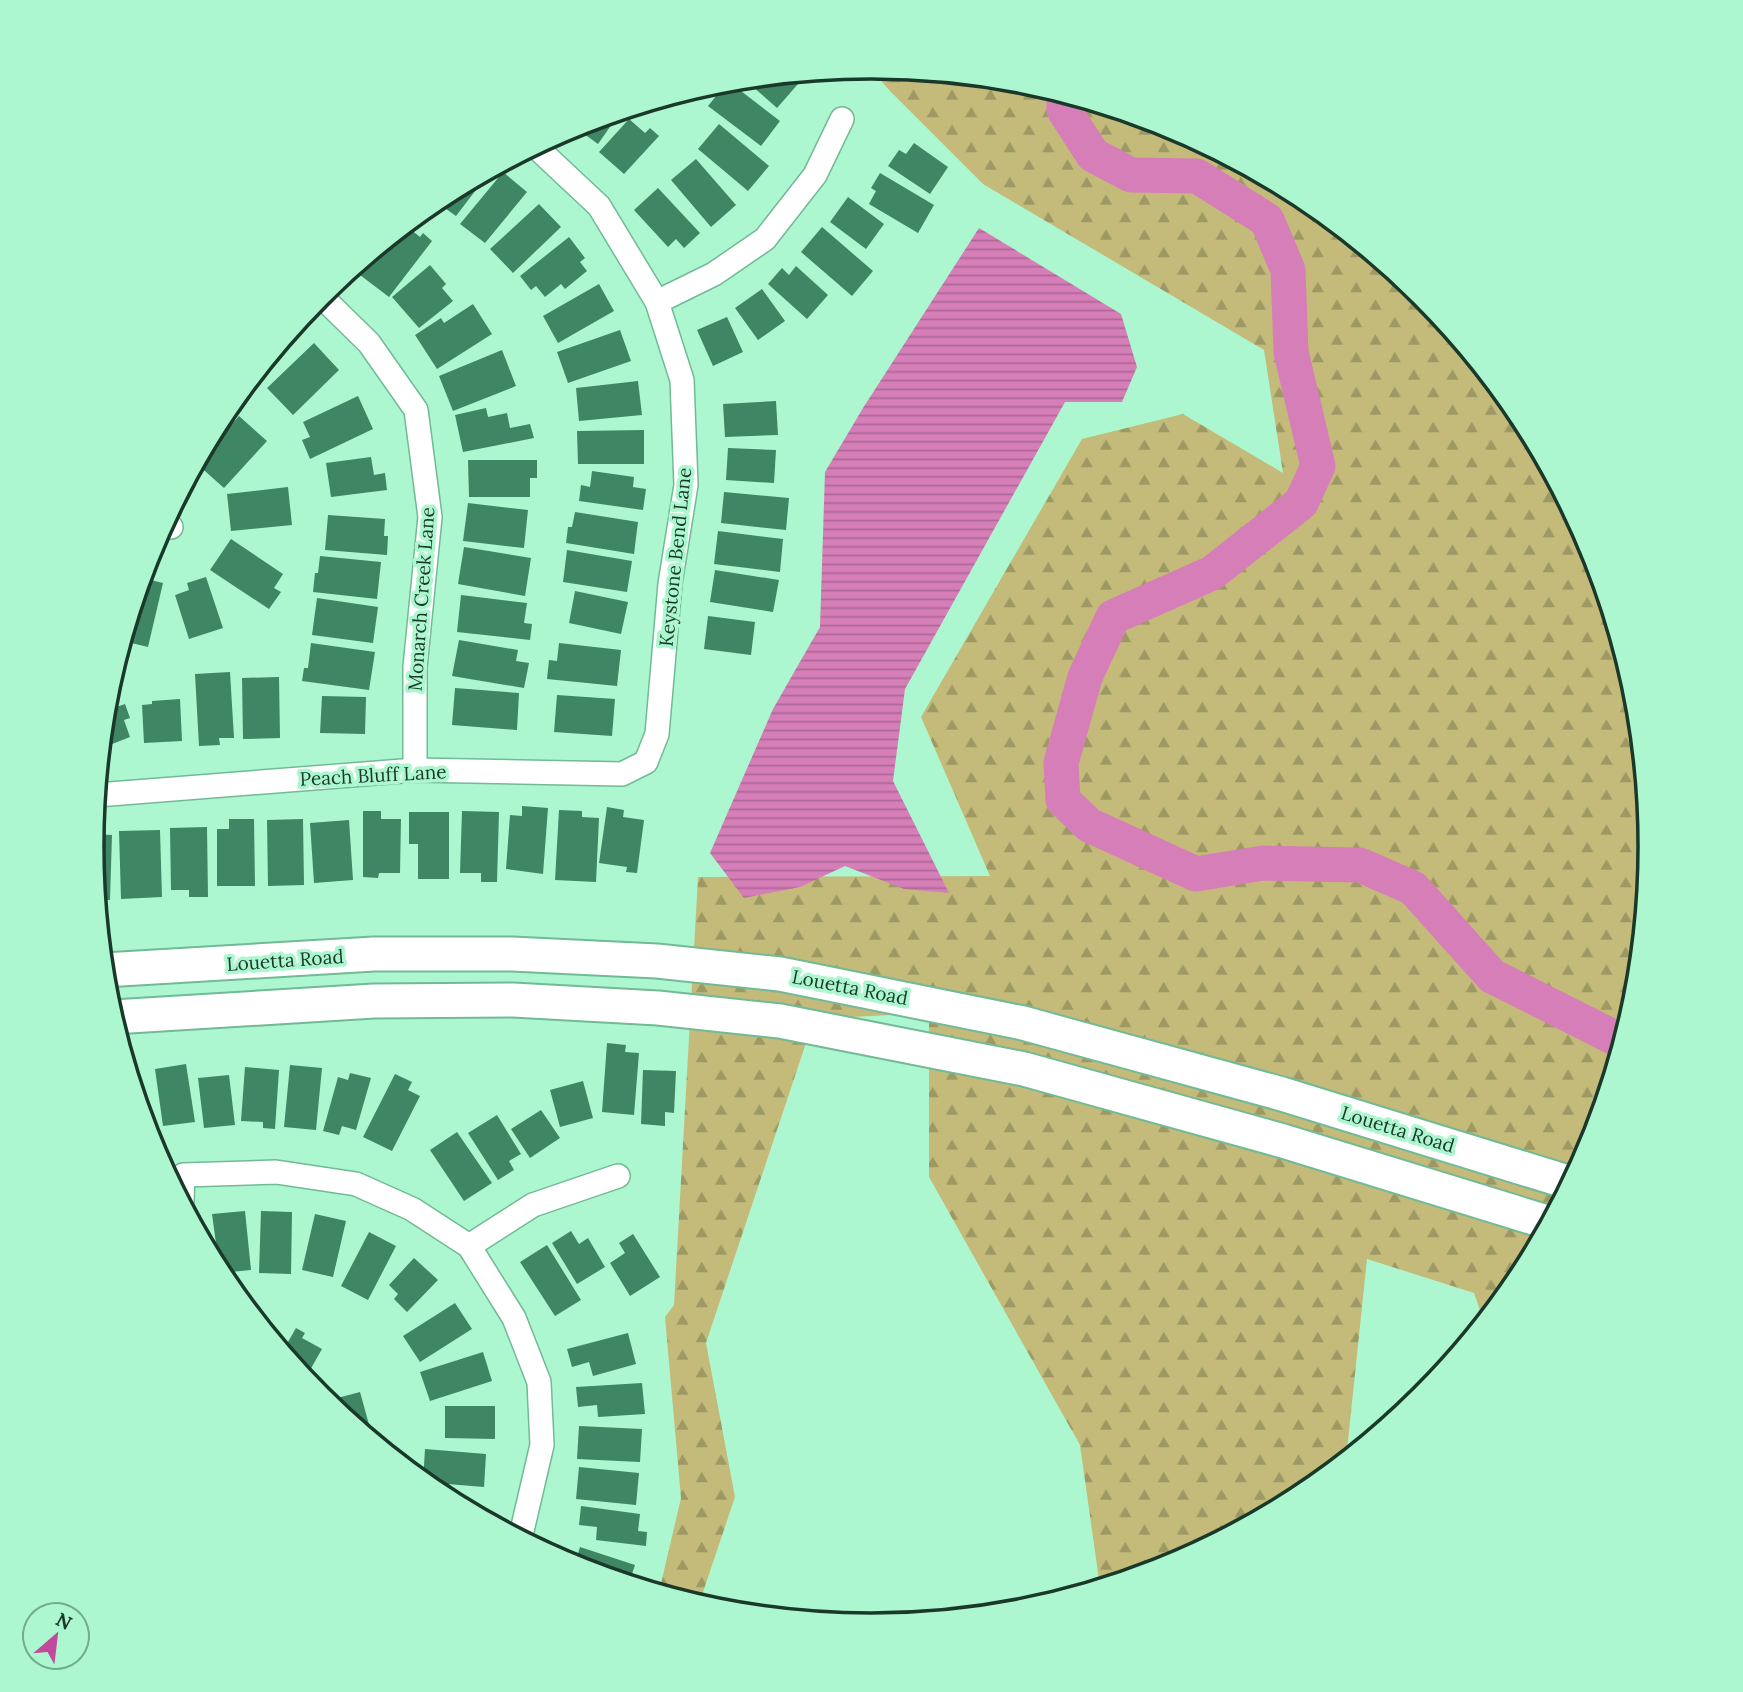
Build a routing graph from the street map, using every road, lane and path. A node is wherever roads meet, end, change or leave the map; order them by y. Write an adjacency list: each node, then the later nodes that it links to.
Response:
1 (842, 119): 3 (street)
2 (543, 153): 3 (street, Keystone Bend Lane)
3 (657, 302): 5 (street, Keystone Bend Lane)
4 (329, 303): 6 (street, Monarch Creek Lane)
5 (646, 762): 6 (street, Peach Bluff Lane)
6 (415, 770): 7 (street, Peach Bluff Lane)
7 (106, 794)
8 (115, 969): 11 (main road, Louetta Road)
9 (124, 1016): 13 (main road)
10 (618, 1176): 14 (street)
11 (1562, 1180)
12 (183, 1184): 14 (street)
13 (1541, 1220)
14 (469, 1247): 15 (street)
15 (522, 1529)

